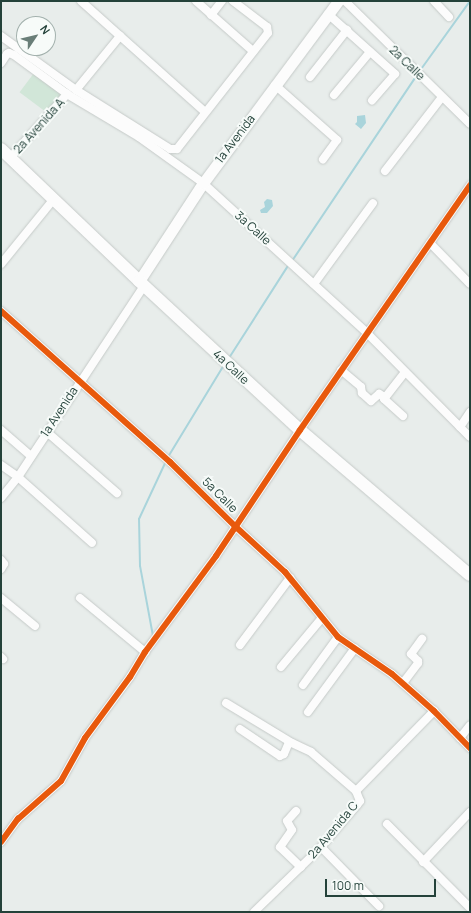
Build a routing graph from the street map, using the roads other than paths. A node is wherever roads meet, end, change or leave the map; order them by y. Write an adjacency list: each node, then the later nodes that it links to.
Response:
1 (81, 1): 12 (street)
2 (196, 1): 9 (street)
3 (222, 1): 9 (street)
4 (233, 1): 14 (street)
5 (338, 1): 8 (street, 1a Avenida)
6 (344, 1): 22 (street, 2a Calle)
7 (434, 1): 10 (street)
8 (328, 14): 11 (street); 18 (street, 1a Avenida)
9 (211, 15): 14 (street)
10 (449, 17)
11 (347, 30): 15 (street); 17 (street)
12 (120, 36): 19 (street); 24 (street)
13 (2, 40): 19 (street)
14 (253, 51): 24 (street)
15 (370, 52): 21 (street); 23 (street)
16 (1, 63): 20 (street, 3a Calle)
17 (310, 78)
18 (275, 85): 28 (street); 30 (street, 1a Avenida)
19 (76, 90): 24 (street)
20 (68, 94): 27 (street, 2a Avenida A); 30 (street, 3a Calle)
21 (334, 95)
22 (442, 97): 25 (street, 2a Calle); 29 (street)
23 (372, 100)
24 (205, 112)
25 (470, 124)
26 (1, 150): 27 (main road, 4a Calle)
27 (10, 158): 32 (main road, 4a Calle)
28 (323, 159)
29 (385, 171)
30 (203, 183): 36 (street, 1a Avenida); 37 (street, 3a Calle)
31 (470, 185): 34 (street)
32 (53, 200): 35 (street); 36 (main road, 4a Calle)
33 (373, 203): 37 (street)
34 (430, 243): 38 (street); 40 (street)
35 (2, 259)
36 (141, 284): 43 (street, 1a Avenida); 49 (main road, 4a Calle)
37 (314, 284): 40 (street, 3a Calle)
38 (470, 284)
39 (1, 311): 43 (street, 5a Calle)
40 (367, 333): 41 (street); 42 (street, 3a Calle)
41 (341, 370): 44 (street); 49 (street)
42 (405, 372): 44 (street); 47 (street, 3a Calle)
43 (79, 381): 50 (street, 1a Avenida); 57 (street, 5a Calle)
44 (385, 397): 46 (street)
45 (470, 412): 47 (street)
46 (403, 416)
47 (460, 427): 51 (street, 3a Calle)
48 (1, 430): 52 (street)
49 (300, 430): 57 (street); 59 (main road, 4a Calle)
50 (47, 432): 52 (street, 1a Avenida); 55 (street)
51 (470, 437)
52 (31, 456): 54 (street, 1a Avenida)
53 (1, 465): 54 (street)
54 (18, 477): 56 (street, 1a Avenida); 58 (street)
55 (117, 493)
56 (1, 498)
57 (236, 527): 60 (street, 5a Calle); 69 (street)
58 (92, 543)
59 (470, 575)
60 (290, 578): 63 (street, 5a Calle); 67 (street)
61 (1, 598): 64 (street)
62 (80, 598): 69 (street)
63 (322, 618): 65 (street, 5a Calle); 70 (street)
64 (35, 626)
65 (338, 637): 68 (street, 5a Calle); 72 (street)
66 (422, 639): 71 (street)
67 (240, 645)
68 (354, 648): 71 (street, 5a Calle); 75 (street)
69 (145, 652): 85 (street)
70 (281, 667)
71 (403, 683): 74 (street, 5a Calle)
72 (303, 685)
73 (226, 703): 79 (street)
74 (434, 711): 78 (street, 5a Calle); 81 (street, 2a Avenida C)
75 (308, 712)
76 (470, 725): 78 (street)
77 (240, 729): 79 (street)
78 (460, 738): 80 (street, 5a Calle)
79 (289, 742): 81 (street)
80 (470, 748)
81 (356, 791): 86 (street, 2a Avenida C)
82 (296, 811): 88 (street)
83 (470, 812): 87 (street)
84 (387, 824): 87 (street)
85 (1, 842)
86 (322, 847): 88 (street, 2a Avenida C); 89 (street)
87 (423, 862): 90 (street)
88 (301, 867): 91 (street, 2a Avenida C)
89 (379, 906)
90 (468, 908)
91 (254, 912)

